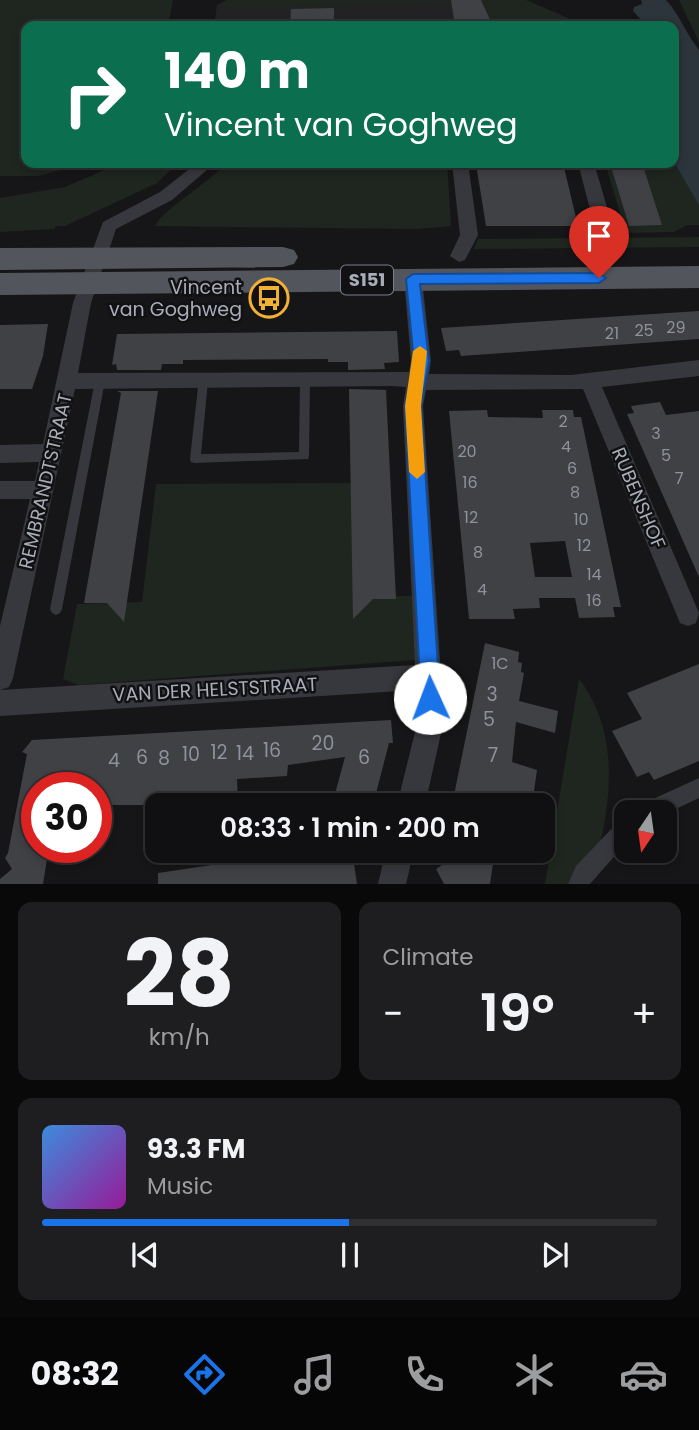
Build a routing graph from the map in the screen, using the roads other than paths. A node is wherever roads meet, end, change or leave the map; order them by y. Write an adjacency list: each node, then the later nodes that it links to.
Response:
1 (201, 168): 8 (street)
2 (461, 168): 6 (street)
3 (587, 168): 4 (street)
4 (602, 220)
5 (699, 253): 6 (main road, S151)
6 (458, 256): 8 (main road, S151)
7 (0, 259): 8 (main road, S151)
8 (92, 271): 10 (main road, S151); 11 (main road, S151); 14 (street, REMBRANDTSTRAAT)
9 (699, 277): 10 (main road, S151)
10 (413, 279): 18 (street)
11 (0, 284)
12 (699, 368): 17 (street)
13 (306, 380): 16 (street); 16 (lane); 18 (street)
14 (67, 381): 15 (street); 19 (street, REMBRANDTSTRAAT)
15 (100, 381): 16 (street); 23 (lane, REMBRANDTSTRAAT)
16 (203, 381)
17 (590, 382): 18 (street); 24 (street, RUBENSHOF)
18 (417, 383): 25 (street)
19 (52, 453): 20 (street); 22 (street, REMBRANDTSTRAAT)
20 (0, 454)
21 (0, 490): 22 (street)
22 (43, 490): 26 (street, REMBRANDTSTRAAT)
23 (56, 610)
24 (688, 615)
25 (429, 677): 27 (street, VAN DER HELSTSTRAAT); 29 (street)
26 (0, 678)
27 (0, 704)
28 (699, 788): 30 (street)
29 (414, 793)
30 (673, 800)
31 (614, 841): 34 (street)
32 (397, 863): 33 (street)
33 (392, 884)
34 (579, 884)

